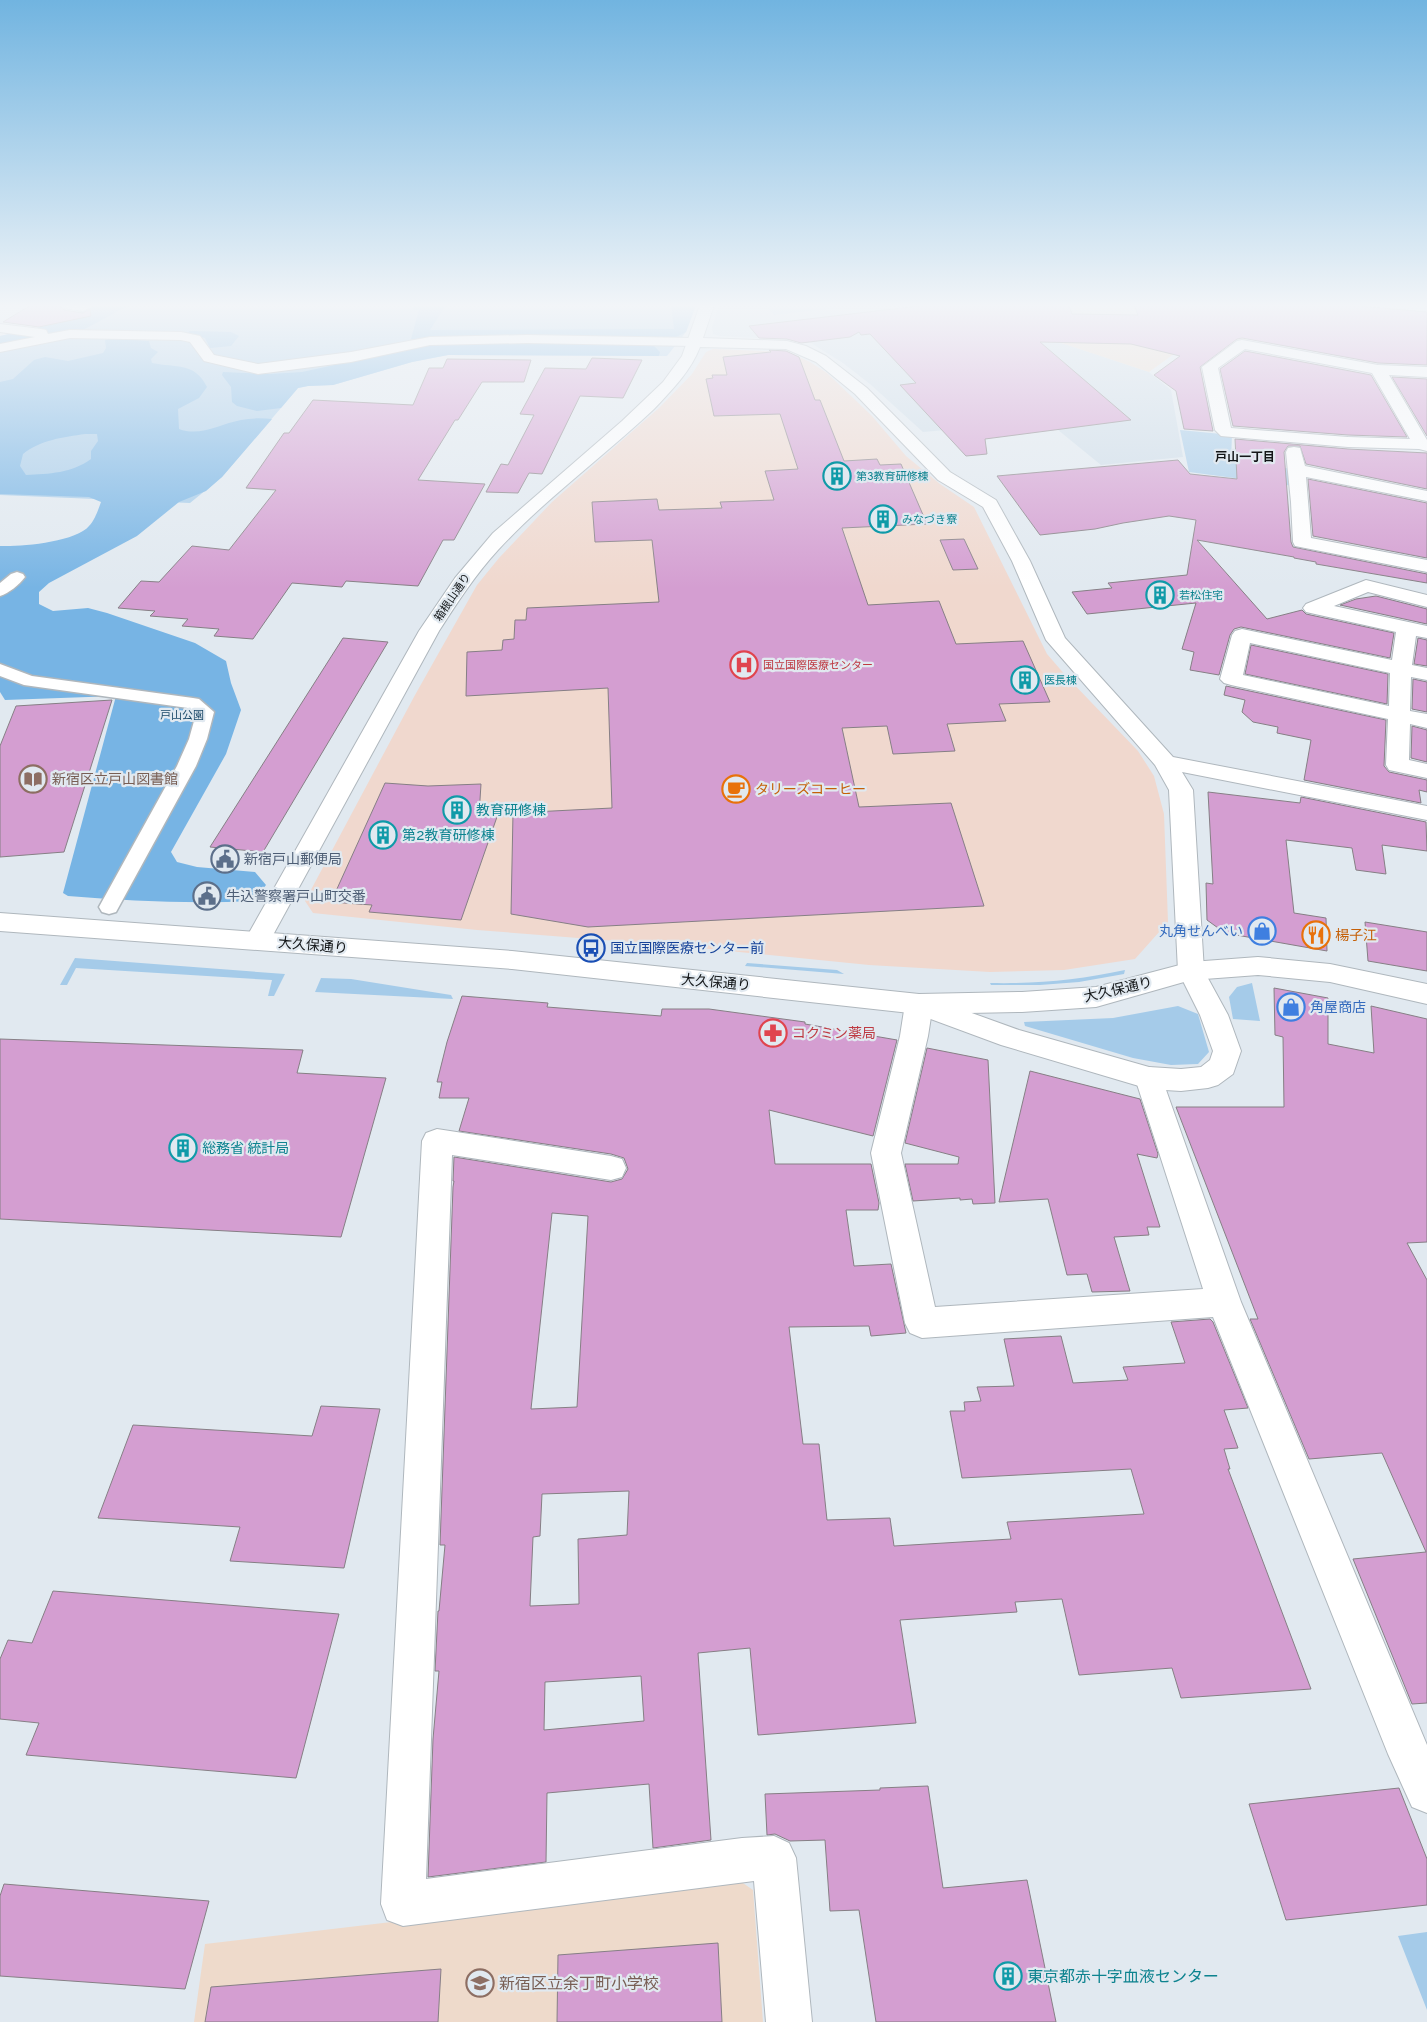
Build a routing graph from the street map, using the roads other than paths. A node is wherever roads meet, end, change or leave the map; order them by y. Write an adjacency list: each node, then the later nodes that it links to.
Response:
1 (653, 399): 24 (street, 箱根山通り)
2 (869, 399): 19 (street)
3 (1217, 399): 5 (street)
4 (1396, 399): 6 (street)
5 (1293, 437): 6 (street); 7 (street)
6 (1424, 445)
7 (1297, 470): 8 (street); 9 (street)
8 (1427, 496)
9 (1427, 566)
10 (17, 577): 11 (street)
11 (0, 591)
12 (1427, 601): 13 (street)
13 (1417, 630): 15 (street)
14 (0, 669): 22 (street)
15 (1401, 669): 16 (street); 17 (street); 17 (street)
16 (1427, 674)
17 (1399, 715): 18 (street); 20 (street)
18 (1427, 721)
19 (1165, 762): 21 (street); 25 (street)
20 (1427, 771)
21 (1427, 814)
22 (109, 907)
23 (0, 922): 24 (street, 大久保通り)
24 (258, 940): 27 (street, 大久保通り)
25 (1192, 972): 26 (street, 大久保通り); 27 (street, 大久保通り); 28 (street)
26 (1427, 994)
27 (919, 1004): 28 (street); 30 (street)
28 (1149, 1078): 30 (street)
29 (611, 1168): 32 (street)
30 (1224, 1302): 31 (street)
31 (1427, 1792)
32 (789, 2022)

